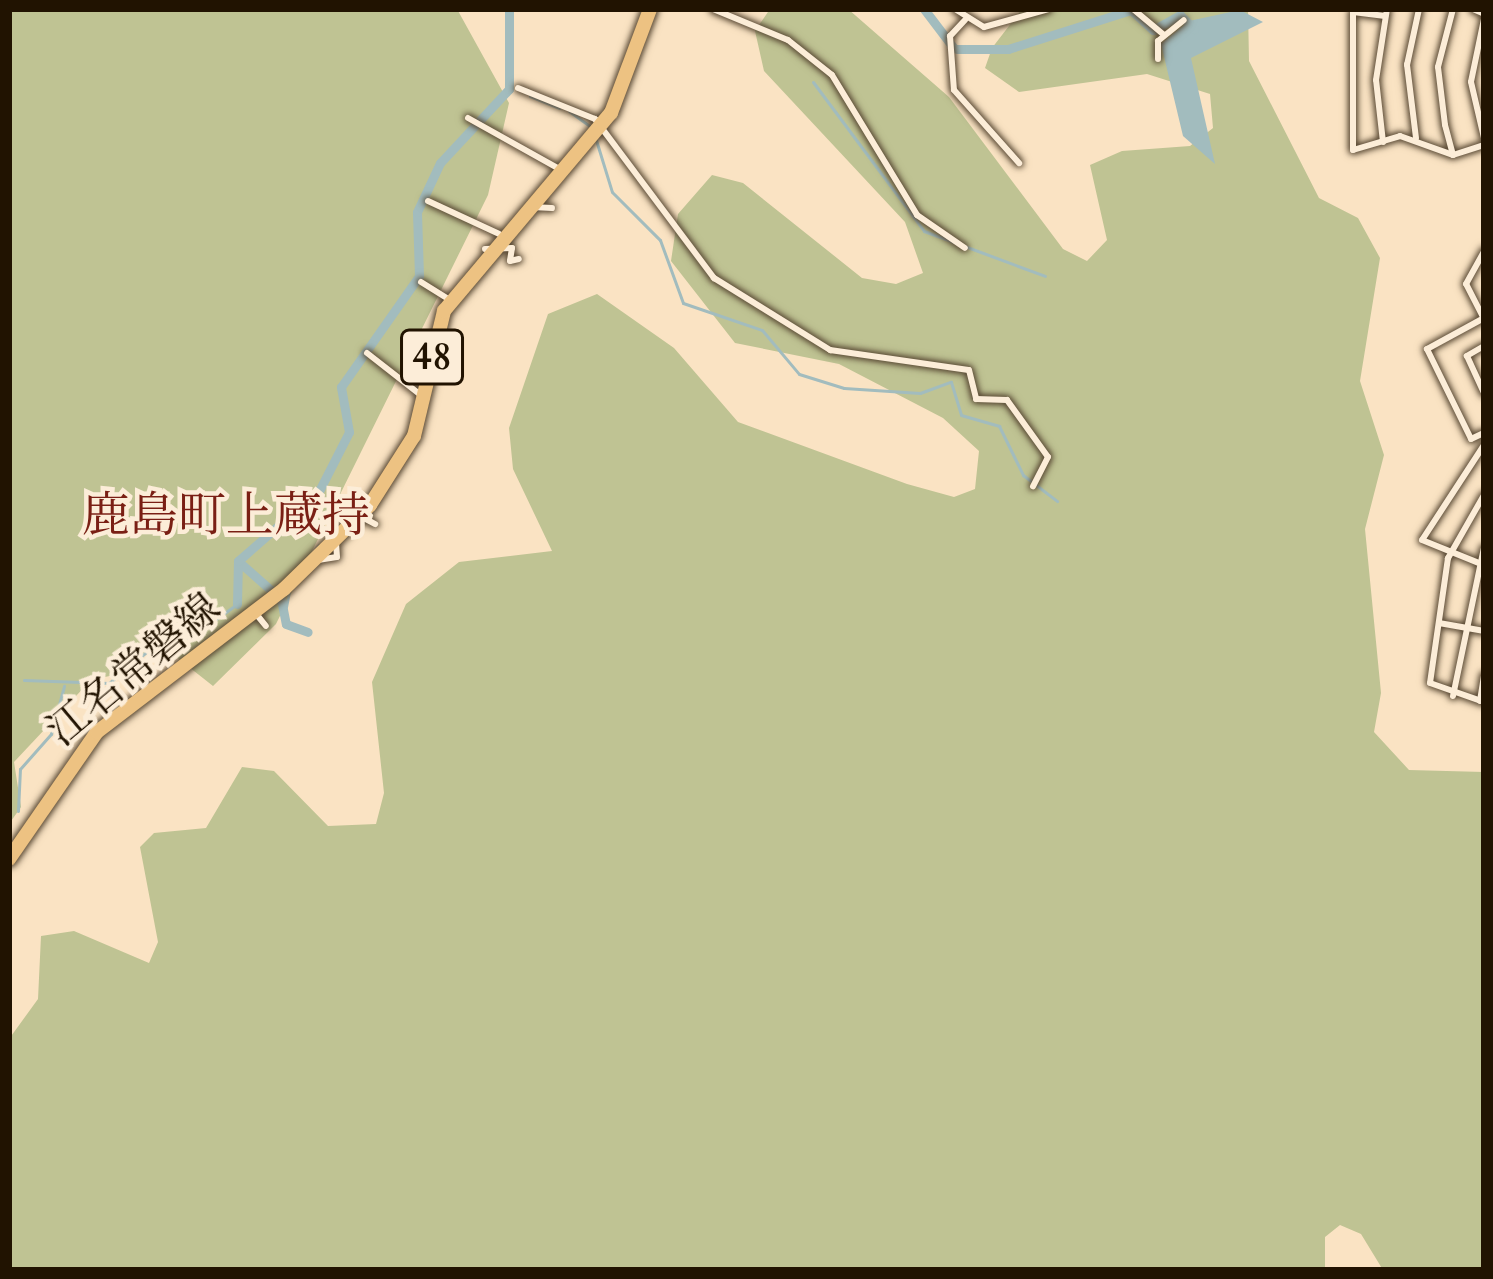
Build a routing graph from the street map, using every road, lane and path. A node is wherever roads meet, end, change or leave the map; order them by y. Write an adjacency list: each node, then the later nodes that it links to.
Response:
1 (650, 9): 17 (main road, 江名常磐線 / 48)
2 (713, 9): 29 (street)
3 (955, 9): 11 (street)
4 (1049, 9): 11 (street)
5 (1419, 9): 18 (street)
6 (1453, 9): 21 (street)
7 (1473, 9): 10 (street)
8 (1133, 10): 13 (street)
9 (1386, 13): 20 (street); 20 (street)
10 (1484, 16): 19 (street)
11 (965, 20): 22 (street)
12 (1184, 20): 13 (street)
13 (1167, 33): 14 (street)
14 (1158, 59)
15 (518, 88): 17 (street)
16 (468, 118): 23 (street)
17 (597, 132): 23 (main road, 江名常磐線 / 48); 42 (street)
18 (1416, 138): 20 (street); 21 (street)
19 (1484, 141): 21 (street)
20 (1383, 142)
21 (1454, 155)
22 (1019, 163)
23 (558, 173): 24 (street); 26 (main road, 江名常磐線 / 48)
24 (566, 190)
25 (428, 201): 28 (street)
26 (528, 204): 27 (street); 28 (main road, 江名常磐線 / 48)
27 (552, 208)
28 (508, 232): 30 (main road, 江名常磐線 / 48)
29 (965, 248)
30 (485, 249): 32 (street); 34 (main road, 江名常磐線 / 48)
31 (1484, 251): 35 (street)
32 (519, 259)
33 (421, 282): 34 (street)
34 (451, 301): 39 (main road, 江名常磐線 / 48)
35 (1484, 318): 40 (street)
36 (1484, 346): 38 (street)
37 (367, 353): 39 (street)
38 (1484, 393)
39 (425, 397): 47 (main road, 江名常磐線 / 48)
40 (1484, 433)
41 (1484, 446): 45 (street)
42 (1033, 486)
43 (1484, 495): 45 (street)
44 (1484, 548): 46 (street)
45 (1450, 551): 46 (street); 48 (street)
46 (1480, 563): 50 (street)
47 (277, 596): 49 (street); 55 (main road, 江名常磐線 / 48)
48 (1439, 623): 50 (street); 53 (street)
49 (266, 626)
50 (1465, 628): 51 (street); 53 (street)
51 (1484, 631)
52 (1484, 675): 54 (street)
53 (1452, 698): 54 (street)
54 (1482, 701)
55 (9, 859)

